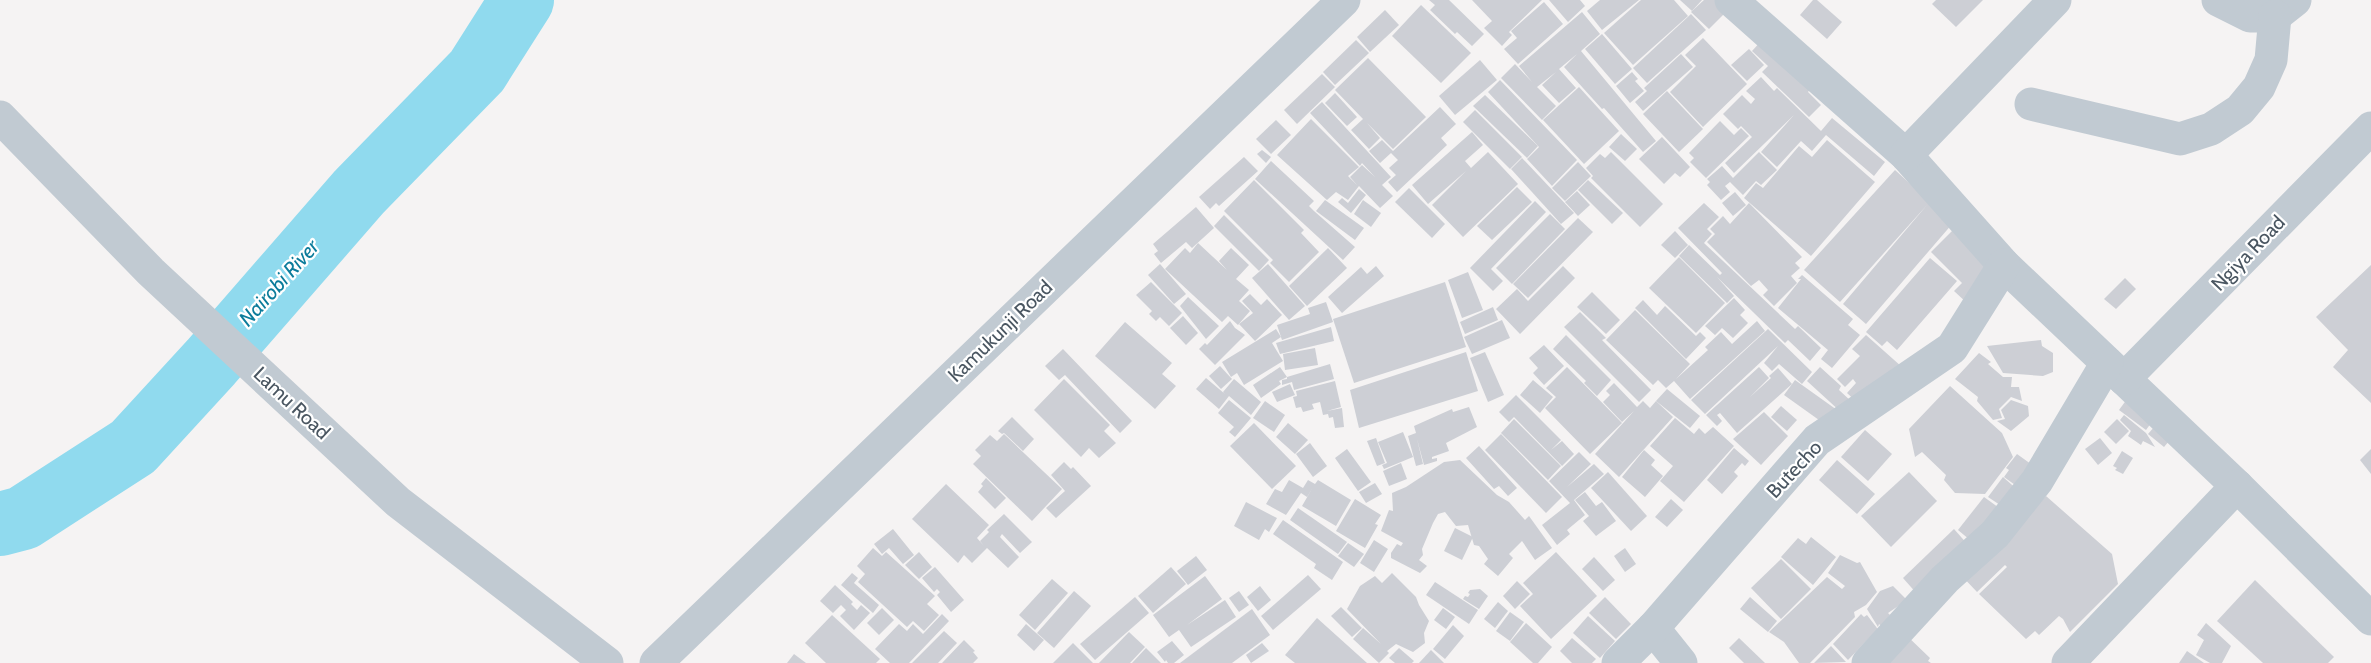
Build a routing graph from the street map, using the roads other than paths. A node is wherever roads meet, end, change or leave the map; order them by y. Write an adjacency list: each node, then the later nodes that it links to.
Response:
1 (1344, 0): 16 (street, Kamukunji Road)
2 (1731, 0): 9 (street)
3 (2055, 0): 9 (street)
4 (2218, 0): 5 (street)
5 (2285, 8): 6 (street)
6 (2031, 104)
7 (0, 117): 15 (street, Lamu Road)
8 (2371, 128): 11 (street, Ngiya Road)
9 (1906, 155): 10 (street)
10 (2004, 265): 11 (street); 14 (street, Butecho)
11 (2116, 371): 12 (street); 19 (street, Ngiya Road)
12 (2237, 486): 13 (street); 20 (street)
13 (2371, 619)
14 (1653, 628): 17 (street, Butecho); 18 (street)
15 (607, 663)
16 (656, 663)
17 (1618, 663)
18 (1681, 663)
19 (1868, 663)
20 (2068, 663)

